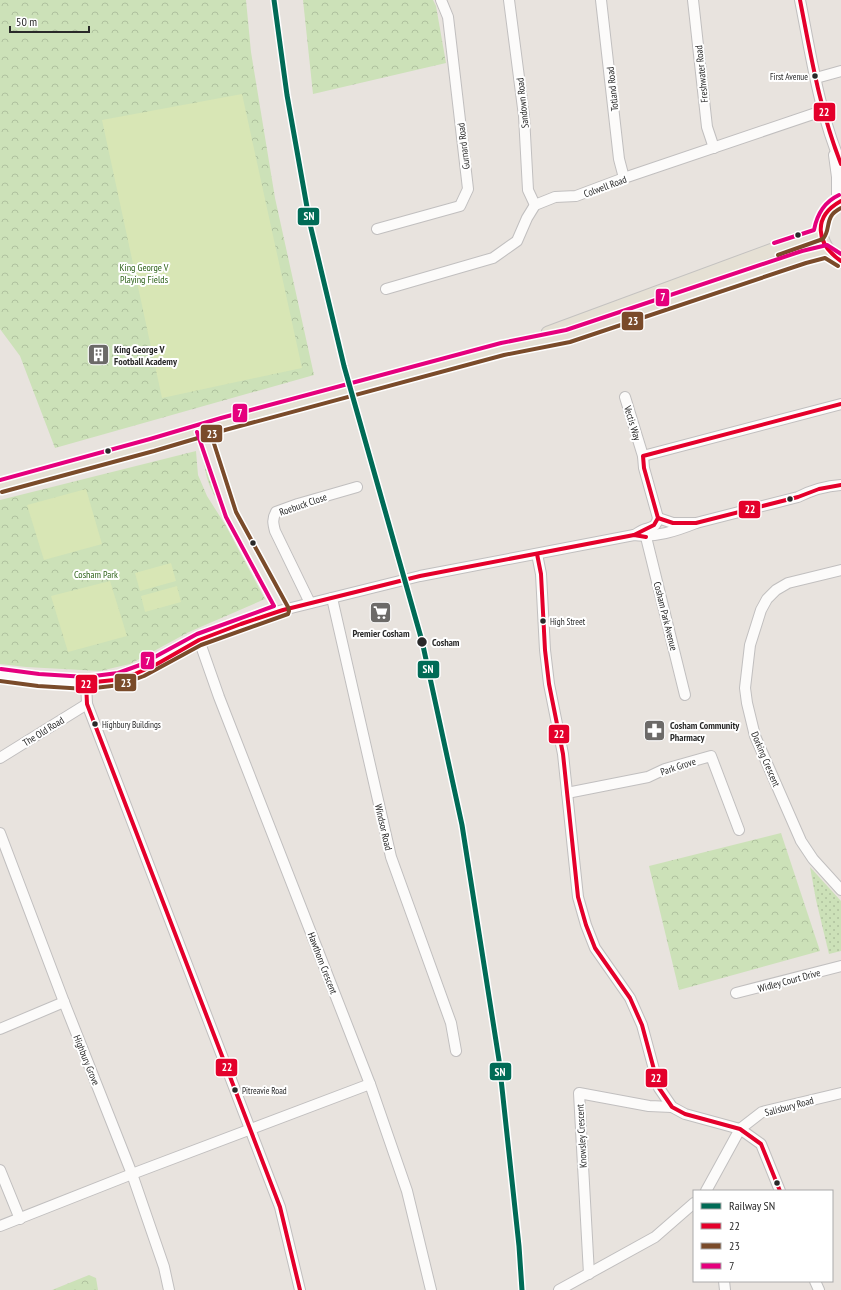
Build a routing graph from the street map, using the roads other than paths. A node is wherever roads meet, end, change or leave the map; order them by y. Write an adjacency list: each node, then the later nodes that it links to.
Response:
1 (441, 0): 15 (street, Gurnard Road)
2 (509, 0): 14 (street, Sandown Road)
3 (601, 0): 12 (street, Totland Road)
4 (693, 0): 10 (street, Freshwater Road)
5 (800, 0): 7 (street)
6 (841, 71): 7 (street)
7 (816, 78): 8 (street)
8 (822, 111): 9 (street); 10 (street, Colwell Road)
9 (832, 143): 11 (street); 13 (street)
10 (714, 148): 12 (street, Colwell Road)
11 (841, 164)
12 (624, 178): 14 (street, Colwell Road)
13 (839, 202): 16 (main road)
14 (536, 205): 19 (street)
15 (377, 229)
16 (820, 234): 17 (main road); 20 (main road)
17 (827, 251): 18 (main road); 20 (main road)
18 (841, 261)
19 (386, 289)
20 (503, 349): 25 (main road)
21 (624, 397): 23 (street, Vectis Way)
22 (841, 404): 23 (street)
23 (643, 456): 27 (street, Vectis Way)
24 (841, 485): 28 (street)
25 (0, 486)
26 (357, 487): 34 (street, Roebuck Close)
27 (658, 518): 28 (street); 29 (street)
28 (696, 524): 30 (street)
29 (634, 535): 30 (street); 31 (street)
30 (646, 537): 38 (street, Cosham Park Avenue)
31 (537, 554): 33 (street); 41 (street)
32 (841, 570): 44 (street, Dorking Crescent)
33 (332, 598): 34 (street); 49 (street, Windsor Road)
34 (310, 603): 35 (street)
35 (199, 640): 37 (street); 50 (street, Hawthorn Crescent)
36 (0, 675): 37 (street)
37 (86, 683): 39 (street)
38 (685, 695)
39 (87, 704): 40 (street, The Old Road); 53 (street)
40 (0, 758)
41 (567, 793): 42 (street, Park Grove); 52 (street)
42 (739, 830)
43 (0, 833): 47 (street, Highbury Grove)
44 (841, 890)
45 (841, 966): 46 (street, Widley Court Drive)
46 (736, 993)
47 (64, 1002): 48 (street); 56 (street, Highbury Grove)
48 (0, 1029)
49 (456, 1051)
50 (370, 1084): 53 (street); 65 (street, Hawthorn Crescent)
51 (841, 1093): 54 (street, Salisbury Road)
52 (672, 1107): 54 (street); 62 (street, Knowsley Crescent)
53 (250, 1129): 56 (street); 64 (street)
54 (740, 1129): 57 (street, Salisbury Road); 58 (street)
55 (0, 1170): 60 (street)
56 (132, 1174): 60 (street); 63 (street, Highbury Grove)
57 (707, 1190)
58 (780, 1190)
59 (693, 1204): 62 (street)
60 (20, 1219): 61 (street)
61 (0, 1226)
62 (589, 1274): 66 (street)
63 (169, 1290)
64 (300, 1290)
65 (431, 1290)
66 (559, 1290)

